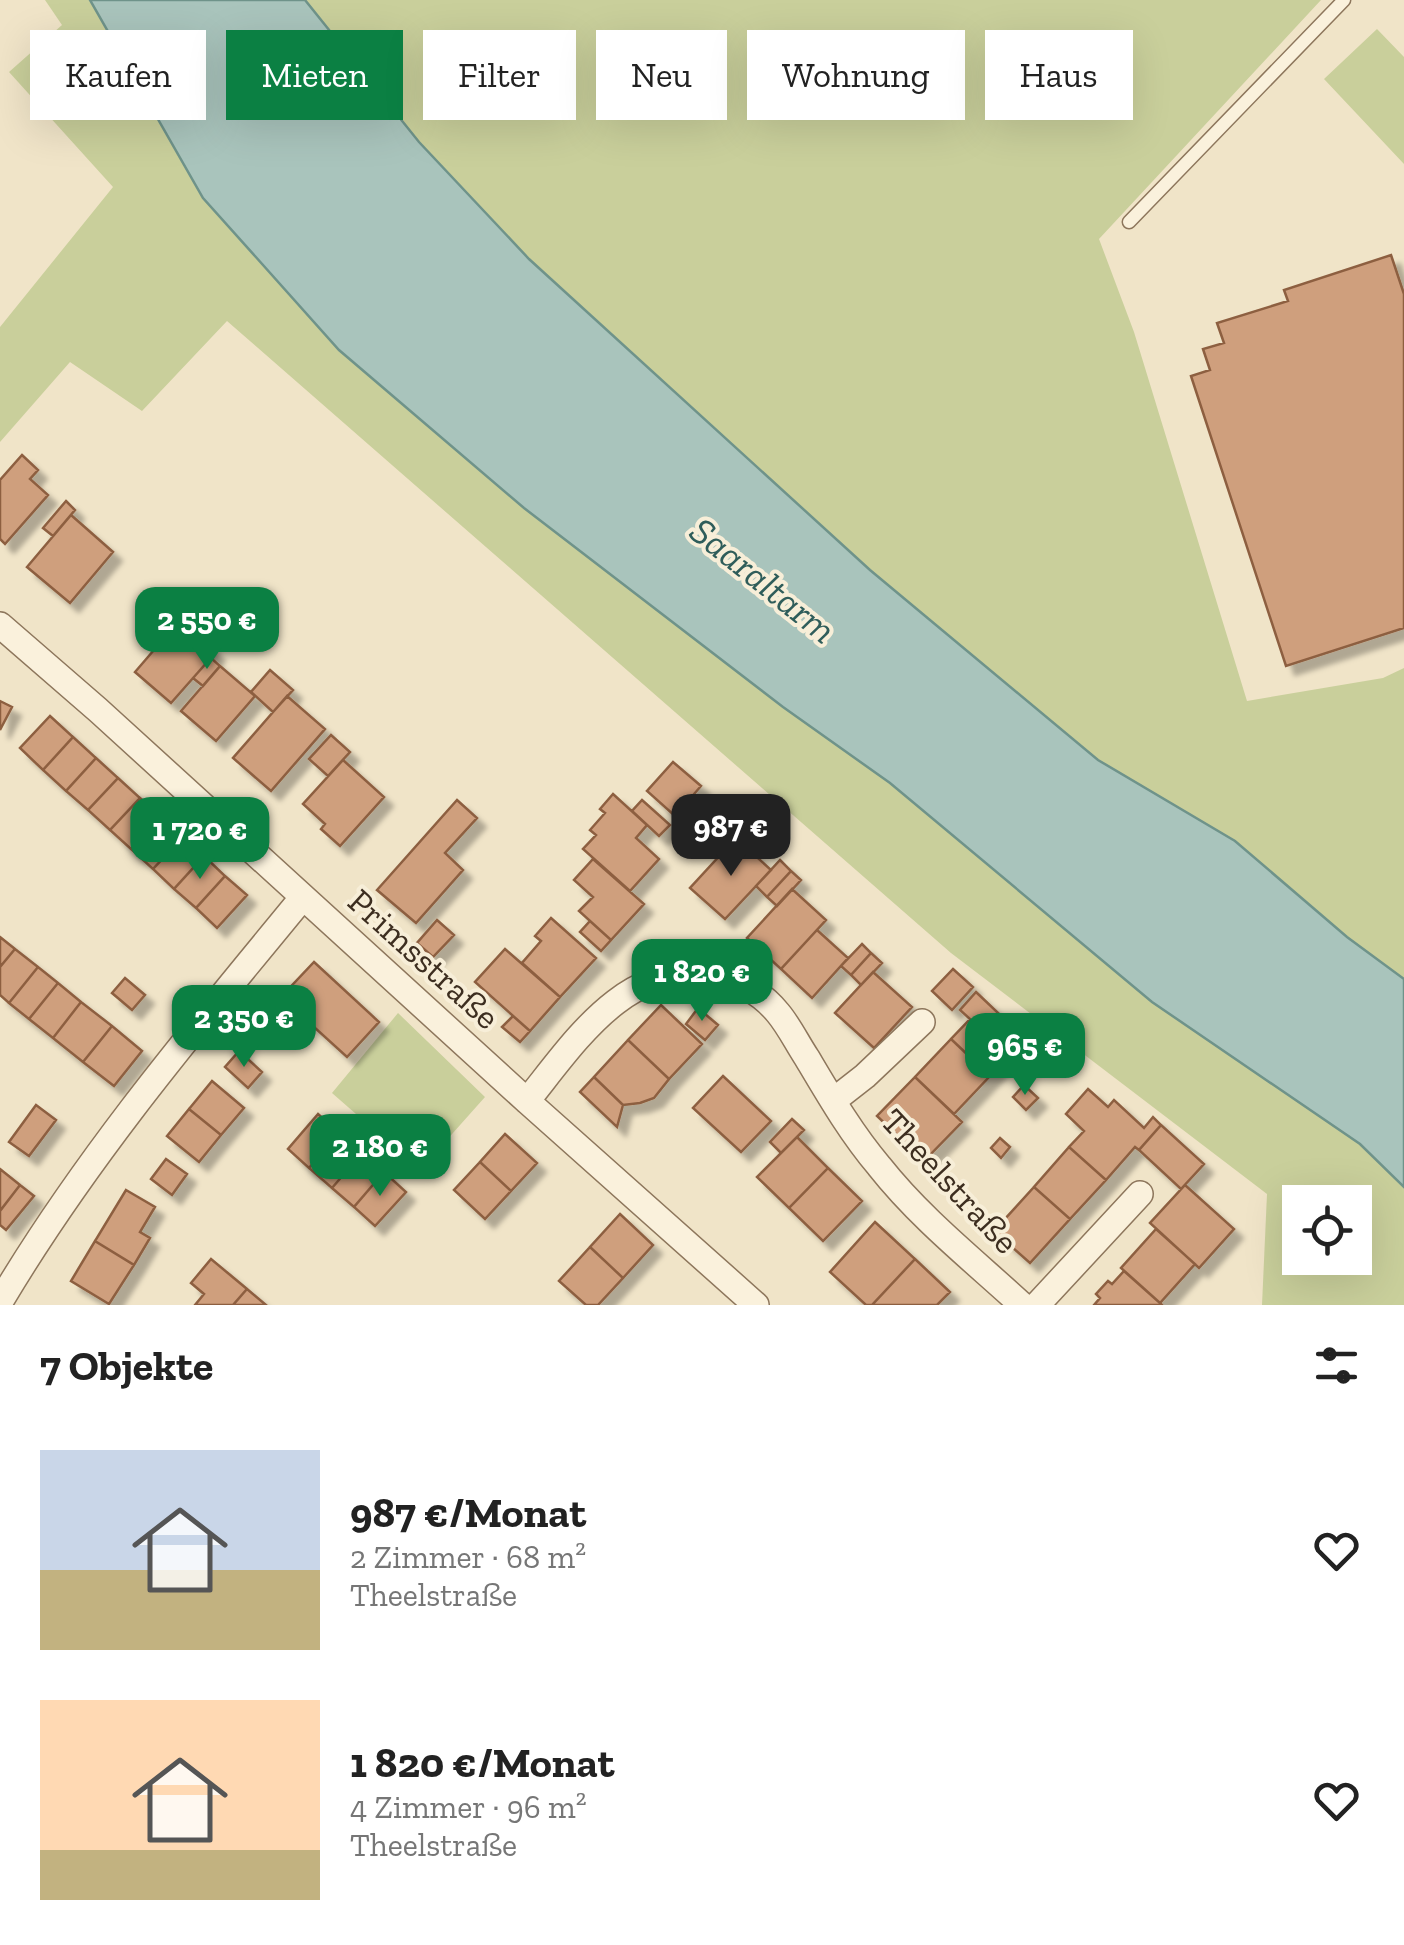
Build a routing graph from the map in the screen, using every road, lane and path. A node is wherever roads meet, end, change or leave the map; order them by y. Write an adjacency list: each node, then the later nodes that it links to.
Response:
1 (1344, 0): 2 (lane)
2 (1130, 222)
3 (0, 625): 4 (street, Primsstraße)
4 (303, 896): 6 (street, Primsstraße); 9 (street)
5 (922, 1022): 7 (street, Theelstraße)
6 (527, 1100): 7 (street, Theelstraße); 10 (street, Primsstraße)
7 (833, 1101): 11 (street, Theelstraße)
8 (1140, 1194): 12 (street)
9 (0, 1302)
10 (756, 1305)
11 (1022, 1305)
12 (1037, 1305)

